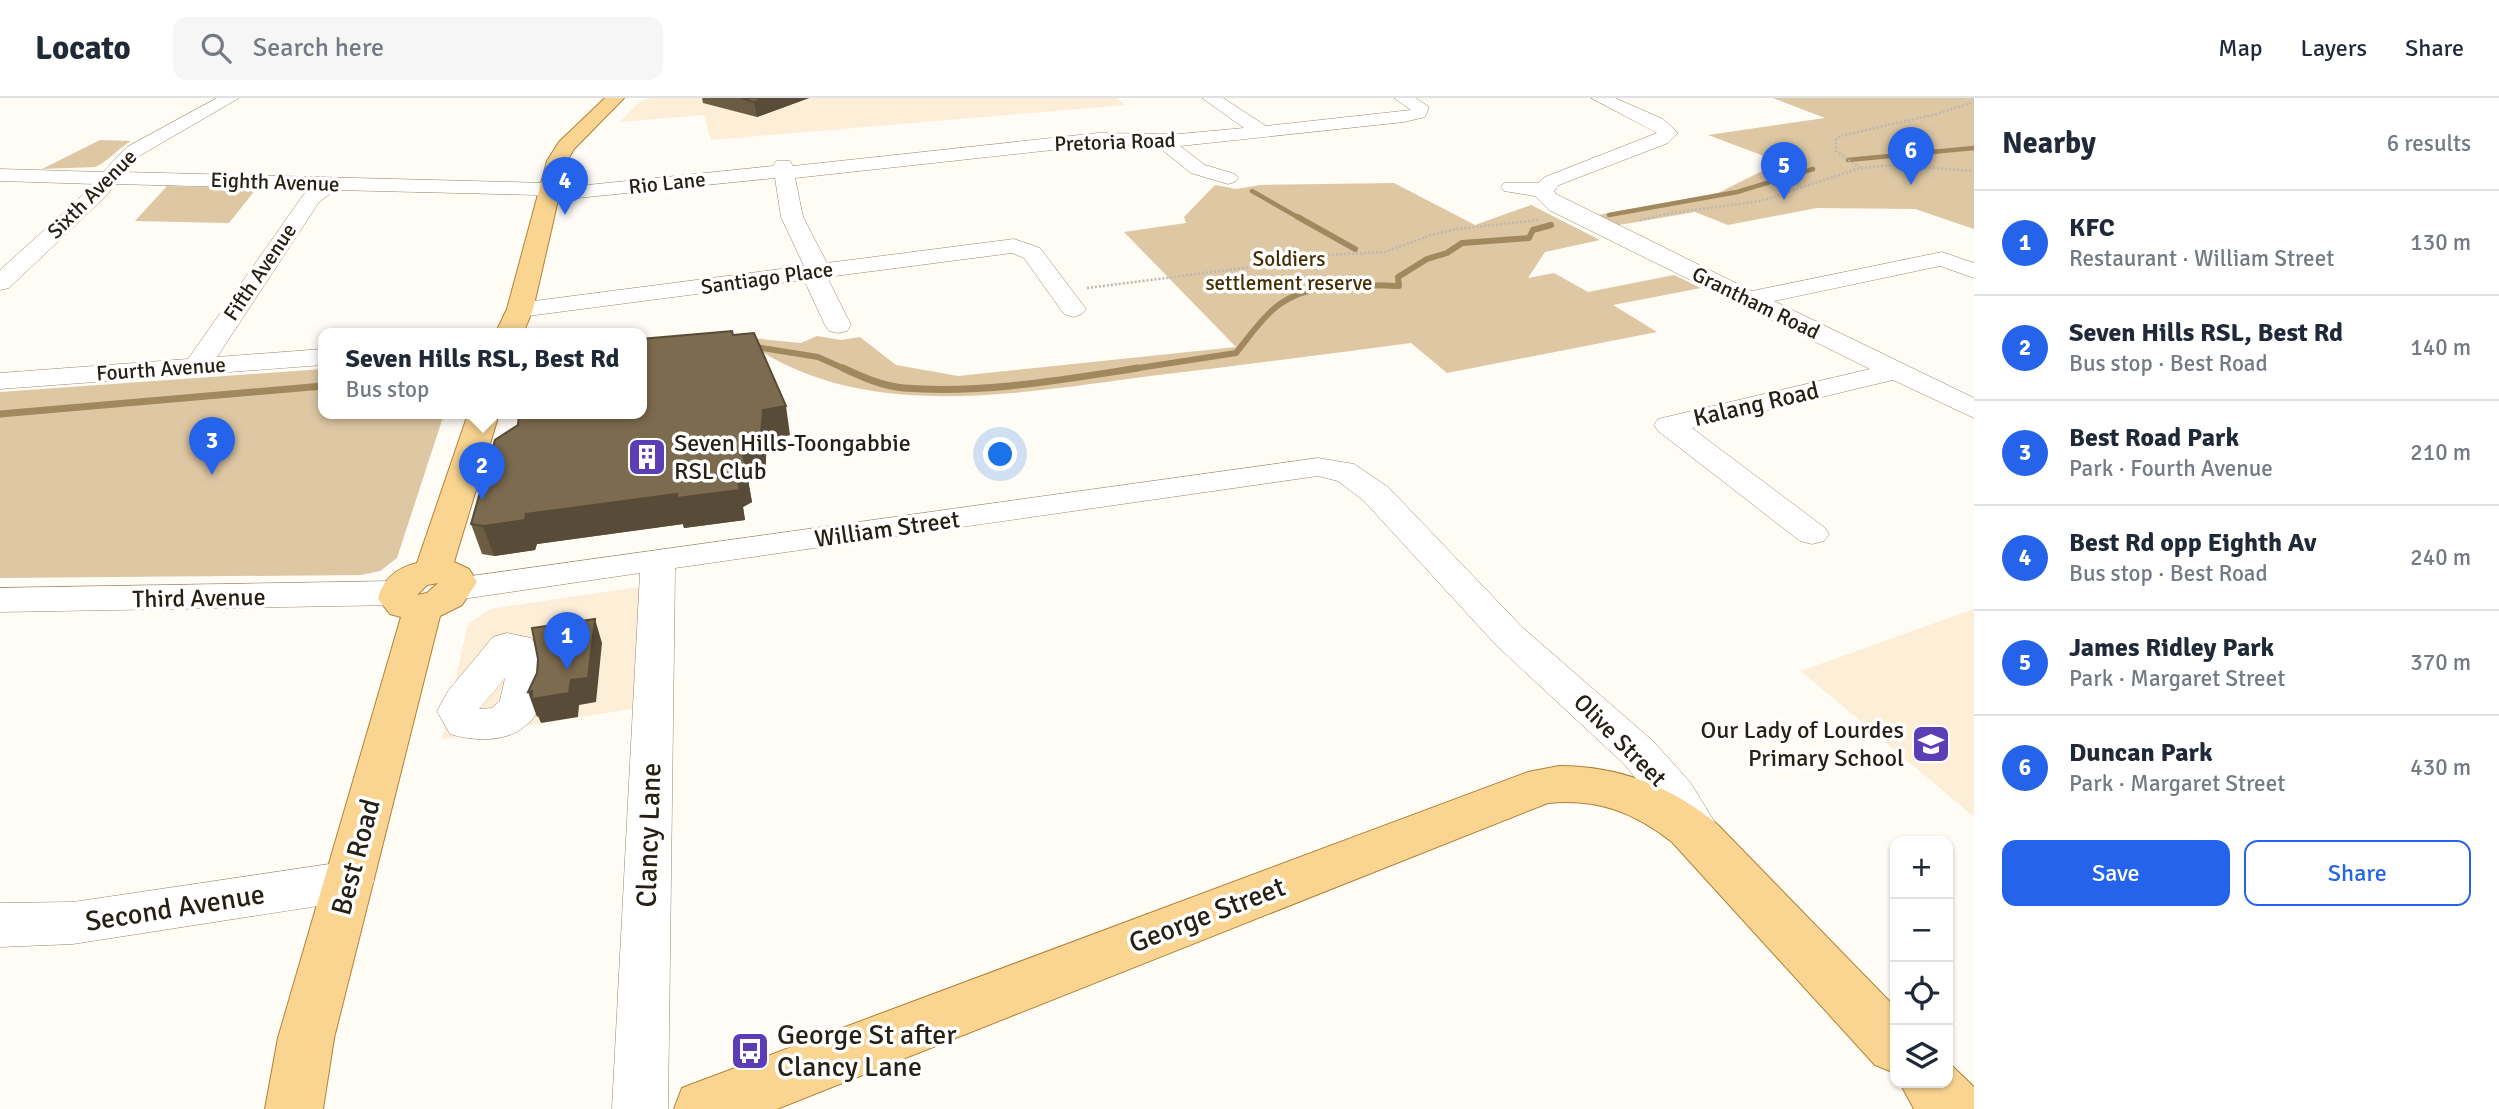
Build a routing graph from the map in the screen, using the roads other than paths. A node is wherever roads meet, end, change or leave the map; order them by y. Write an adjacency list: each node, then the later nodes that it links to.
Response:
1 (230, 98): 10 (street, Sixth Avenue)
2 (615, 98): 15 (main road)
3 (1211, 98): 6 (street)
4 (1403, 98): 6 (street, Pretoria Road)
5 (1600, 98): 14 (street)
6 (1262, 131): 7 (street, Pretoria Road)
7 (1162, 141): 8 (street, Pretoria Road); 11 (street)
8 (785, 170): 15 (street, Rio Lane); 18 (street)
9 (0, 174): 10 (street, Eighth Avenue)
10 (111, 178): 12 (street, Eighth Avenue); 16 (street, Sixth Avenue)
11 (1228, 178)
12 (331, 184): 15 (street, Eighth Avenue); 26 (street, Fifth Avenue)
13 (1511, 187): 14 (street)
14 (1543, 190): 20 (street, Grantham Road)
15 (549, 192): 22 (main road)
16 (11, 263): 19 (street, Sixth Avenue)
17 (1974, 271): 20 (street)
18 (816, 272): 21 (street, Santiago Place); 22 (street, Santiago Place); 23 (street)
19 (0, 283)
20 (1749, 299): 27 (street, Grantham Road)
21 (1066, 300)
22 (520, 309): 24 (main road)
23 (838, 325)
24 (512, 328)
25 (318, 357): 26 (street, Fourth Avenue)
26 (196, 367): 28 (street, Fourth Avenue)
27 (1896, 371): 29 (street, Grantham Road); 32 (street, Kalang Road)
28 (0, 381)
29 (1974, 409)
30 (482, 419): 34 (main road, Best Road)
31 (1318, 467): 33 (street, William Street); 36 (street, Olive Street)
32 (1812, 534)
33 (658, 562): 34 (street, William Street); 42 (street, Clancy Lane)
34 (427, 590): 35 (street, Third Avenue); 37 (main road, Best Road)
35 (0, 600)
36 (1705, 844): 39 (main road, Olive Street); 43 (main road, George Street)
37 (350, 881): 38 (street, Second Avenue); 41 (main road, Best Road)
38 (0, 925)
39 (1890, 1041)
40 (1934, 1088): 44 (main road)
41 (294, 1109)
42 (640, 1109)
43 (703, 1109)
44 (1954, 1109)

